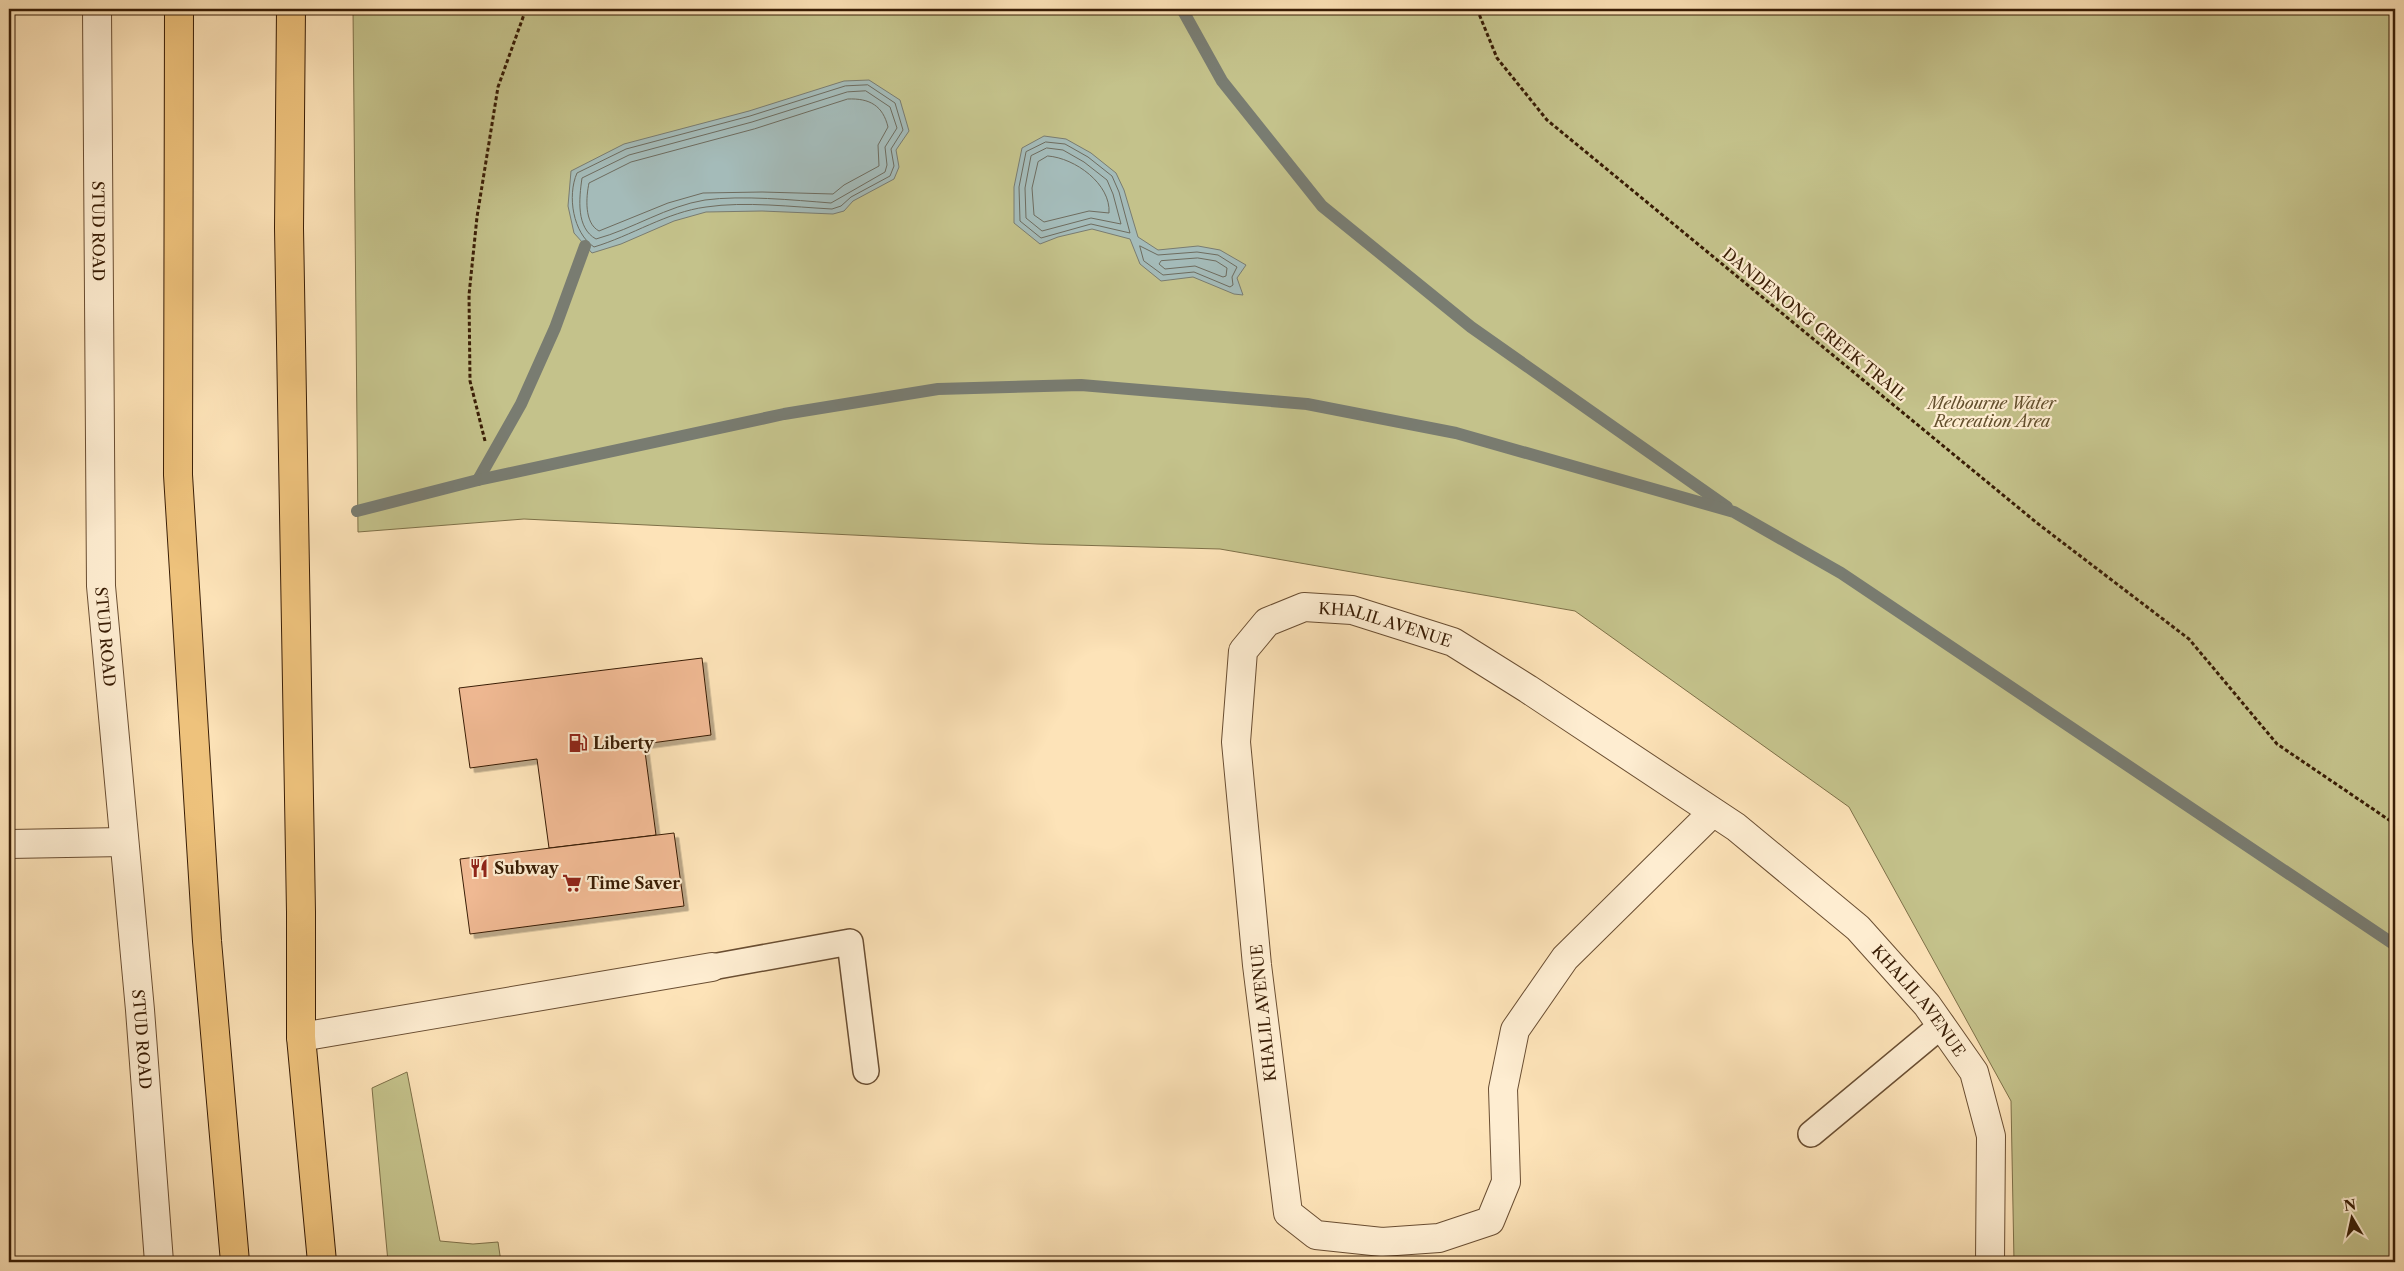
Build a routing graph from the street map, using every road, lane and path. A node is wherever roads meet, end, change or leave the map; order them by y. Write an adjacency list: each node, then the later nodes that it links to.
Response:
1 (97, 9): 9 (street, STUD ROAD)
2 (179, 9): 17 (highway)
3 (290, 9): 13 (highway)
4 (526, 9): 6 (path)
5 (1477, 9): 8 (path, DANDENONG CREEK TRAIL)
6 (485, 441)
7 (1713, 812): 7 (street, KHALIL AVENUE); 12 (street, KHALIL AVENUE)
8 (2395, 824)
9 (124, 842): 10 (street); 16 (street, STUD ROAD)
10 (9, 844)
11 (712, 967): 13 (street); 14 (lane)
12 (1942, 1025): 15 (lane); 19 (street, KHALIL AVENUE)
13 (300, 1037): 18 (highway)
14 (866, 1071)
15 (1811, 1134)
16 (159, 1262)
17 (234, 1262)
18 (322, 1262)
19 (1990, 1262)

